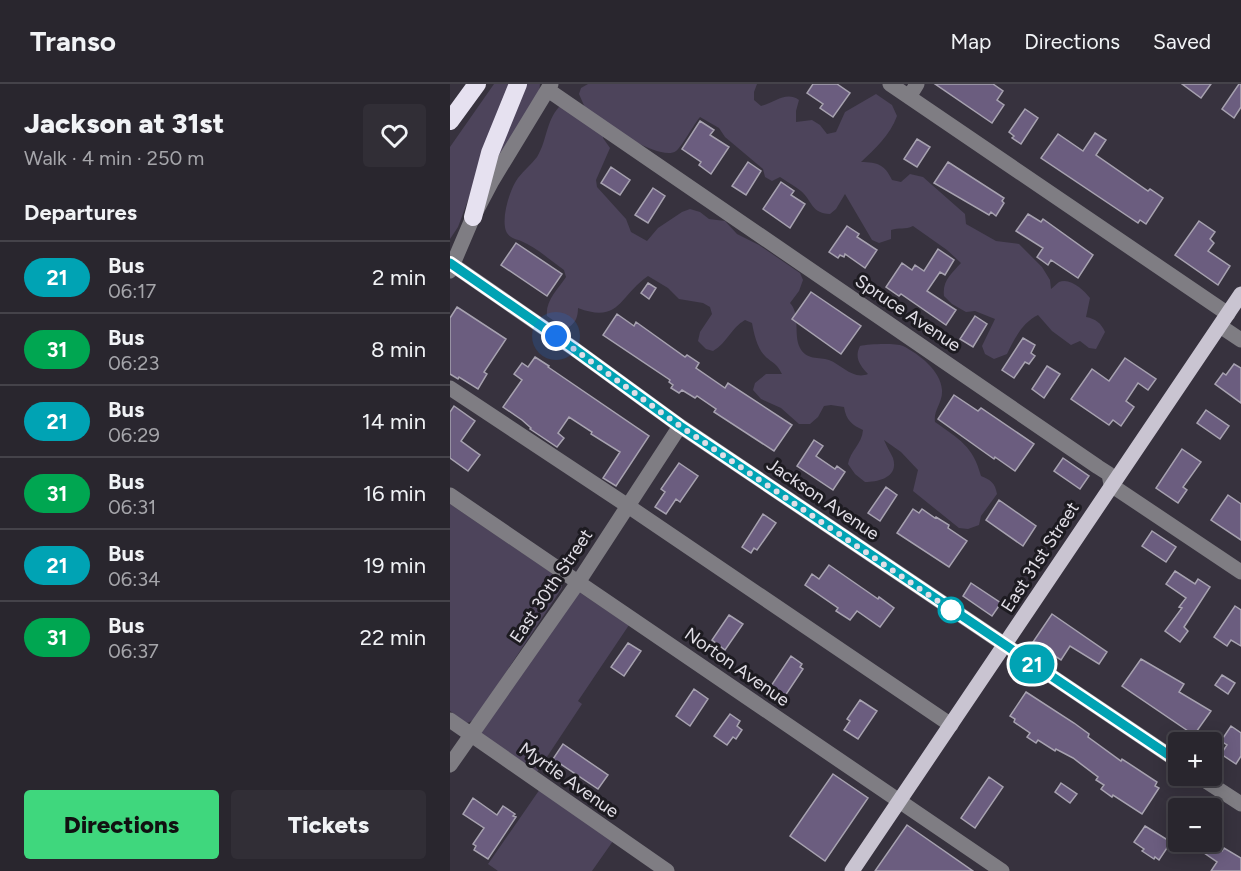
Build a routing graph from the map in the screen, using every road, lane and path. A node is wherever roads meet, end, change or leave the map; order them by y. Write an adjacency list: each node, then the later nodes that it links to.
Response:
1 (477, 84): 6 (highway)
2 (518, 84): 7 (highway)
3 (890, 84): 5 (street)
4 (550, 87): 7 (street); 14 (street, Spruce Avenue)
5 (913, 90): 10 (street)
6 (450, 121)
7 (473, 217): 8 (street)
8 (451, 266): 13 (street, Jackson Avenue)
9 (1241, 294): 10 (main road, East 31st Street)
10 (1224, 320): 11 (street); 14 (main road, East 31st Street)
11 (1241, 340)
12 (450, 388): 16 (street)
13 (680, 426): 16 (street, East 30th Street); 19 (street, Jackson Avenue)
14 (1111, 485): 17 (street, Spruce Avenue); 19 (main road, East 31st Street)
15 (450, 495): 18 (street, Norton Avenue)
16 (628, 506): 18 (street, East 30th Street); 21 (street)
17 (1241, 572)
18 (579, 581): 22 (street, East 30th Street); 26 (street, Norton Avenue)
19 (1005, 646): 21 (main road, East 31st Street); 23 (street, Jackson Avenue)
20 (450, 720): 22 (street, Myrtle Avenue)
21 (951, 725): 26 (main road, East 31st Street)
22 (471, 735): 24 (street, East 30th Street); 28 (street, Myrtle Avenue)
23 (1168, 755)
24 (450, 765)
25 (1213, 786): 27 (street)
26 (898, 802): 29 (main road, East 31st Street); 30 (street, Norton Avenue)
27 (1241, 804)
28 (667, 871)
29 (852, 871)
30 (1002, 871)

